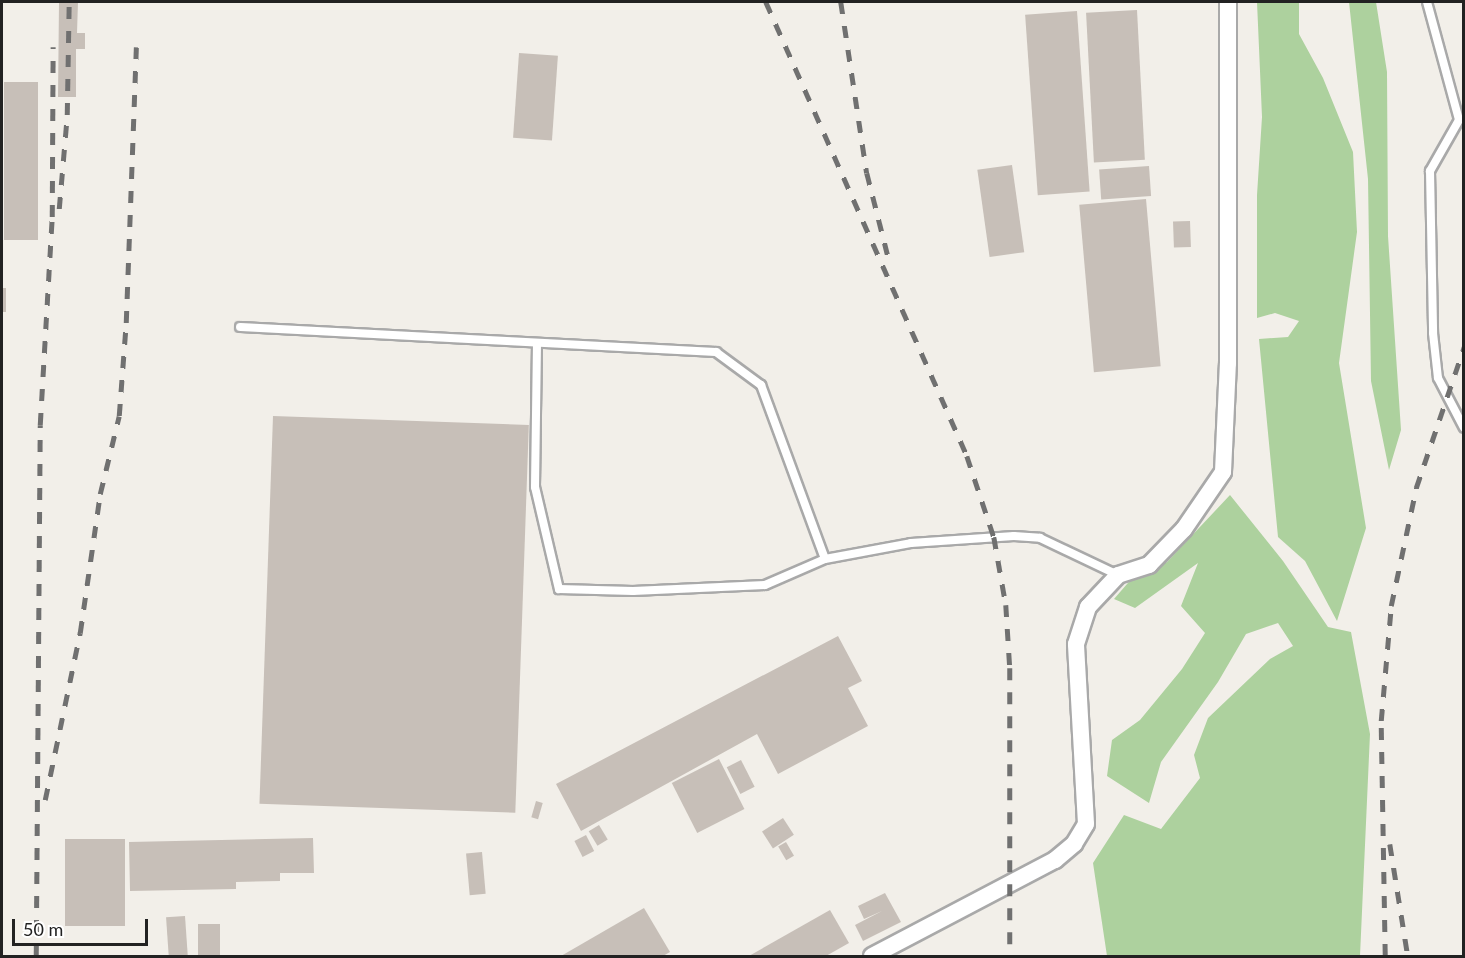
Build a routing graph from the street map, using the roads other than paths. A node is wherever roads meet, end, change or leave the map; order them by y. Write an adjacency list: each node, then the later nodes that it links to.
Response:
1 (1228, 2): 7 (street)
2 (1427, 2): 5 (lane)
3 (240, 327): 4 (lane)
4 (537, 342): 6 (lane); 6 (lane)
5 (1464, 428)
6 (825, 559): 7 (lane)
7 (1118, 575): 8 (street)
8 (872, 957)

